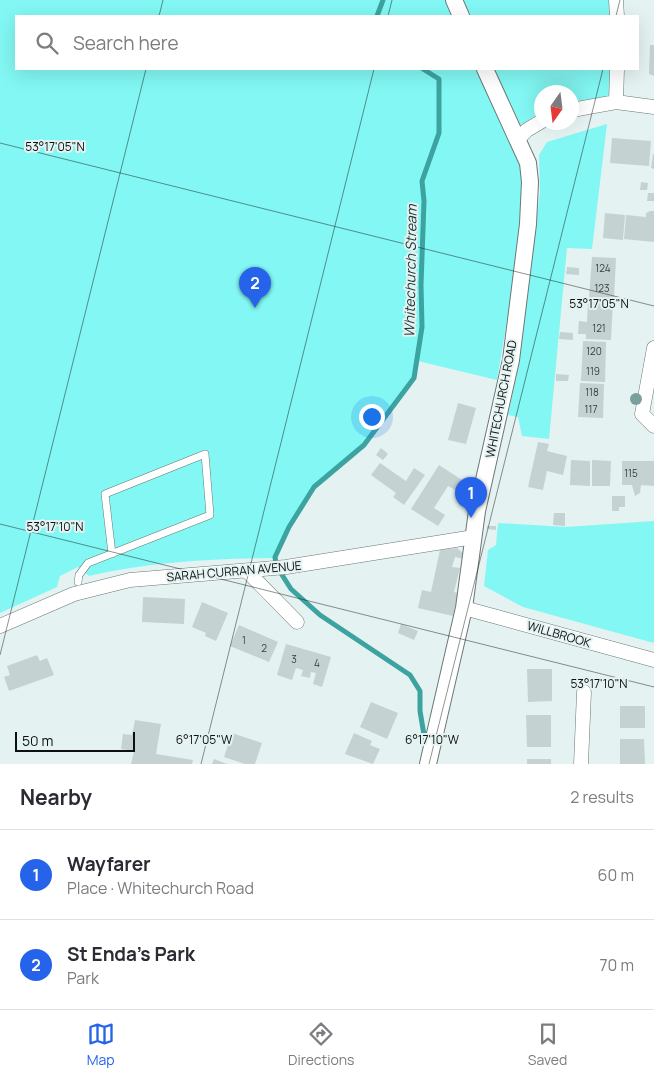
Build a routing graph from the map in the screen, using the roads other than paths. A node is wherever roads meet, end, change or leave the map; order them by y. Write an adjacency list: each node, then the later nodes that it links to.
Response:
1 (454, 0): 3 (street)
2 (616, 0): 4 (street)
3 (461, 15)
4 (617, 15)
5 (484, 70): 11 (street, WHITECHURCH ROAD)
6 (617, 70): 7 (street)
7 (616, 102): 8 (street); 9 (street)
8 (654, 107)
9 (579, 109)
10 (534, 125): 11 (street)
11 (518, 138): 14 (street, WHITECHURCH ROAD)
12 (654, 348): 13 (street)
13 (654, 426)
14 (474, 537): 16 (street, SARAH CURRAN AVENUE); 18 (street, WHITECHURCH ROAD)
15 (112, 554): 15 (lane); 17 (lane)
16 (247, 571): 19 (street); 20 (street, SARAH CURRAN AVENUE)
17 (78, 582)
18 (464, 608): 21 (street, WILLBROOK); 23 (street, WHITECHURCH ROAD)
19 (297, 622)
20 (0, 626)
21 (654, 660)
22 (584, 692): 24 (street)
23 (428, 764)
24 (581, 764)

